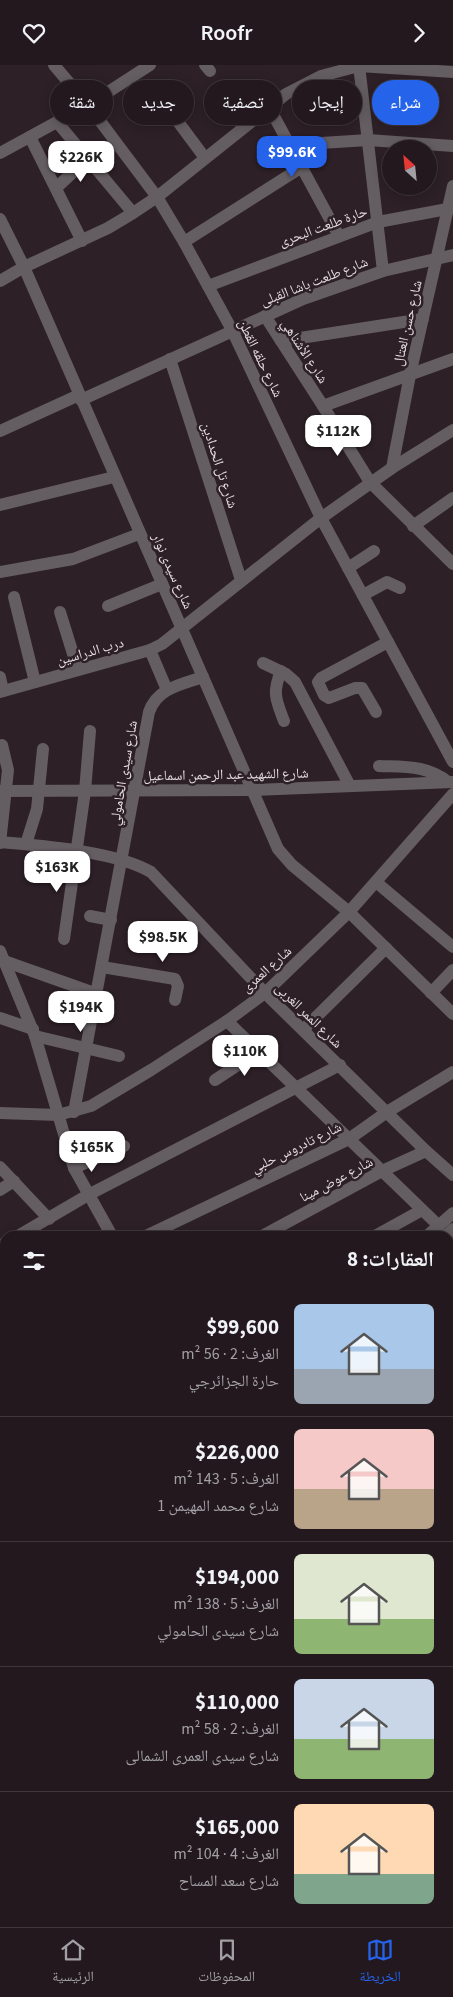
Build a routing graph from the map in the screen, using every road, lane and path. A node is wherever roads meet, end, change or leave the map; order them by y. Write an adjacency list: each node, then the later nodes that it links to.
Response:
1 (54, 65): 5 (street, شارع حلقه القطن)
2 (150, 65): 6 (street)
3 (359, 65): 4 (street); 7 (street); 15 (street)
4 (453, 72)
5 (67, 80)
6 (113, 89)
7 (282, 98)
8 (51, 125): 14 (street)
9 (59, 125): 20 (street)
10 (103, 125): 24 (street, شارع حلقه القطن)
11 (180, 125): 19 (street)
12 (246, 125): 19 (street)
13 (279, 125): 16 (street)
14 (30, 137): 18 (street); 23 (street)
15 (368, 140): 16 (street); 17 (street); 28 (street)
16 (290, 145): 21 (street)
17 (453, 146)
18 (0, 153)
19 (205, 158): 24 (street)
20 (87, 159): 23 (street); 26 (street)
21 (302, 167): 29 (street); 31 (street)
22 (453, 186): 25 (street, شارع حسن العتال)
23 (56, 188): 30 (street)
24 (157, 197): 26 (street); 31 (street, شارع حلقه القطن)
25 (451, 208): 28 (street, حارة طلعت البحرى); 33 (street, شارع حسن العتال)
26 (133, 213): 30 (street)
27 (0, 219): 34 (street, شارع سيدى نوار)
28 (378, 222): 29 (street, حارة طلعت البحرى); 35 (street)
29 (338, 236): 37 (street, حارة طلعت البحرى)
30 (82, 241): 34 (street)
31 (184, 242): 37 (street, شارع حلقه القطن)
32 (453, 255): 33 (street, شارع طلعت باشا القبلى)
33 (436, 259): 35 (street, شارع طلعت باشا القبلى); 39 (street, شارع حسن العتال)
34 (24, 267): 36 (street); 45 (street, شارع سيدى نوار)
35 (383, 271): 38 (street, شارع طلعت باشا القبلى)
36 (0, 281)
37 (208, 286): 40 (street, شارع حلقه القطن)
38 (265, 316): 40 (street, شارع طلعت باشا القبلى); 41 (street, شارع الأشناهي)
39 (423, 319): 41 (street); 44 (street, شارع حسن العتال)
40 (232, 331): 42 (street, شارع طلعت باشا القبلى); 54 (street, شارع حلقه القطن)
41 (281, 341): 46 (street, شارع الأشناهي)
42 (170, 359): 45 (street, شارع طلعت باشا القبلى); 61 (street, شارع تل الحدادين)
43 (453, 359): 44 (street)
44 (410, 375): 46 (street); 49 (street, شارع حسن العتال)
45 (80, 397): 48 (street, شارع طلعت باشا القبلى); 50 (street, شارع سيدى نوار)
46 (323, 406): 51 (street, شارع الأشناهي)
47 (453, 430): 49 (street, درب الدراسين)
48 (0, 431)
49 (392, 467): 51 (street, درب الدراسين)
50 (114, 477): 53 (street); 56 (street, شارع سيدى نوار)
51 (370, 483): 54 (street, درب الدراسين); 55 (street, شارع الأشناهي)
52 (453, 498): 55 (street)
53 (0, 505)
54 (321, 518): 59 (street, شارع حلقه القطن); 61 (street, درب الدراسين)
55 (413, 526): 58 (street, شارع الأشناهي)
56 (139, 534): 60 (street); 62 (street, شارع سيدى نوار)
57 (374, 551): 59 (street)
58 (453, 564)
59 (348, 568): 64 (street, شارع حلقه القطن)
60 (0, 572)
61 (241, 580): 68 (street, درب الدراسين)
62 (162, 584): 66 (street); 68 (street, شارع سيدى نوار)
63 (400, 588): 64 (street)
64 (363, 595): 69 (street, شارع حلقه القطن)
65 (14, 597): 76 (street)
66 (108, 606)
67 (60, 611): 72 (street)
68 (182, 627): 70 (street, درب الدراسين); 75 (street, شارع سيدى نوار)
69 (388, 642): 79 (street); 84 (street, شارع حلقه القطن)
70 (150, 650): 72 (street, درب الدراسين); 77 (street)
71 (264, 663): 73 (street)
72 (78, 670): 76 (street, درب الدراسين)
73 (281, 671): 80 (street); 86 (street)
74 (0, 677): 78 (street)
75 (203, 677): 77 (street, شارع سيدى الحامولي); 88 (street, شارع سيدى نوار)
76 (35, 682): 78 (street, درب الدراسين)
77 (167, 690): 92 (street, شارع سيدى الحامولي)
78 (1, 692)
79 (376, 712)
80 (284, 721)
81 (90, 731): 91 (street)
82 (2, 745): 89 (street)
83 (43, 749): 90 (street)
84 (453, 762)
85 (379, 766): 87 (street)
86 (350, 786): 87 (street, شارع الشهيد عبد الرحمن اسماعيل); 88 (street, شارع الشهيد عبد الرحمن اسماعيل)
87 (451, 786): 97 (street, شارع العمرى)
88 (252, 790): 92 (street, شارع الشهيد عبد الرحمن اسماعيل); 98 (street, شارع سيدى نوار)
89 (3, 791): 90 (street, شارع الشهيد عبد الرحمن اسماعيل); 93 (street)
90 (39, 791): 91 (street, شارع الشهيد عبد الرحمن اسماعيل); 94 (street)
91 (85, 791): 92 (street, شارع الشهيد عبد الرحمن اسماعيل); 95 (street)
92 (135, 792): 96 (street, شارع سيدى الحامولي)
93 (0, 842): 94 (street, شارع الممر الغربى)
94 (26, 845): 95 (street, شارع الممر الغربى)
95 (77, 851): 96 (street, شارع الممر الغربى); 101 (street)
96 (122, 860): 100 (street, شارع سيدى الحامولي); 107 (street, شارع الممر الغربى)
97 (376, 882): 98 (street, شارع العمرى); 102 (street)
98 (349, 912): 103 (street, شارع سيدى نوار); 107 (street, شارع العمرى)
99 (90, 916): 100 (street)
100 (111, 920): 105 (street, شارع سيدى الحامولي)
101 (64, 939)
102 (453, 947)
103 (386, 948): 108 (street, شارع سيدى نوار); 114 (street)
104 (2, 956): 109 (street); 115 (street)
105 (102, 967): 109 (street, شارع سيدى الحامولي); 110 (street)
106 (453, 969): 108 (street)
107 (265, 993): 113 (street, شارع العمرى); 114 (street, شارع الممر الغربى)
108 (431, 993): 111 (street, شارع سيدى نوار)
109 (97, 994): 116 (street, شارع سيدى الحامولي)
110 (175, 1000)
111 (453, 1013)
112 (0, 1018): 115 (street)
113 (227, 1021): 117 (street); 123 (street, شارع العمرى)
114 (302, 1030): 119 (street, شارع الممر الغربى)
115 (34, 1033): 116 (street); 126 (street)
116 (86, 1048): 118 (street); 123 (street, شارع سيدى الحامولي)
117 (259, 1051): 121 (street); 122 (street)
118 (119, 1056)
119 (340, 1065): 122 (street); 124 (street, شارع الممر الغربى)
120 (453, 1071): 124 (street, شارع تادروس حلبي)
121 (215, 1080)
122 (295, 1087): 127 (street); 136 (street)
123 (74, 1112): 126 (street, شارع العمرى)
124 (387, 1112): 127 (street, شارع تادروس حلبي); 129 (street, شارع الممر الغربى)
125 (0, 1113): 126 (street, شارع العمرى)
126 (58, 1115): 131 (street)
127 (348, 1139): 132 (street); 143 (street, شارع تادروس حلبي)
128 (124, 1146): 131 (street)
129 (426, 1151): 132 (street, شارع عوض مينا); 133 (street, شارع الممر الغربى)
130 (0, 1167): 134 (street)
131 (74, 1168): 136 (street)
132 (382, 1171): 137 (street); 144 (street, شارع عوض مينا)
133 (453, 1175)
134 (14, 1181): 135 (street); 139 (street)
135 (0, 1189)
136 (88, 1195): 139 (street); 142 (street)
137 (422, 1210): 145 (street); 146 (street)
138 (453, 1213): 146 (street)
139 (49, 1219): 141 (street)
140 (453, 1229): 146 (street)
141 (27, 1231)
142 (109, 1231)
143 (156, 1231)
144 (271, 1231)
145 (384, 1231)
146 (442, 1231)

